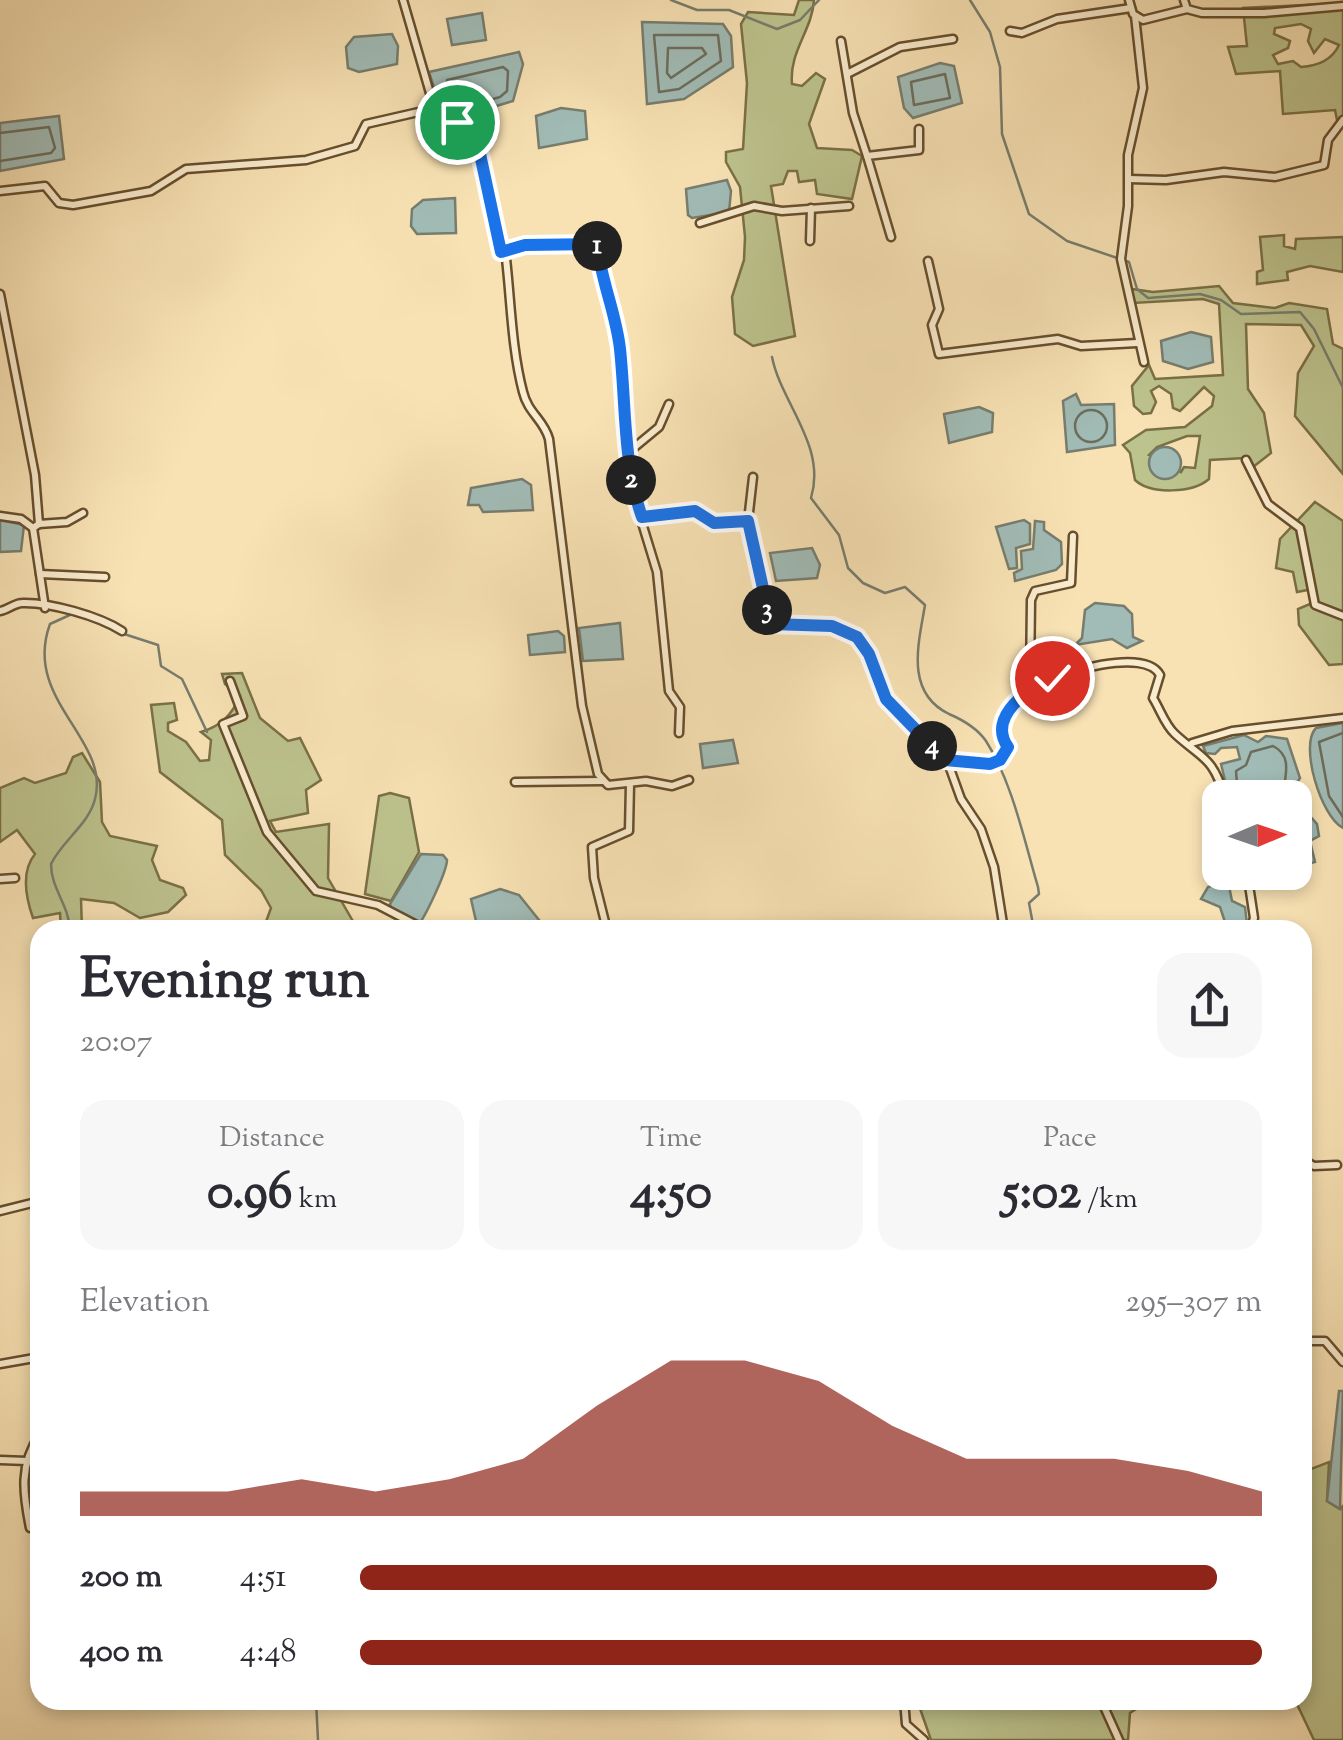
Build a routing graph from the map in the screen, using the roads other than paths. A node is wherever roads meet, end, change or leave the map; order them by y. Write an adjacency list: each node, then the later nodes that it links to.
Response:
1 (404, 0): 10 (street)
2 (1184, 0): 5 (street)
3 (1343, 6): 5 (street)
4 (1132, 8): 5 (street); 6 (street); 14 (street)
5 (1187, 9)
6 (1010, 31)
7 (953, 39): 9 (street)
8 (841, 40): 9 (street)
9 (846, 74): 13 (street)
10 (437, 108): 15 (street); 21 (street)
11 (1343, 120): 14 (street)
12 (919, 129): 13 (street)
13 (867, 156): 19 (street)
14 (1129, 178): 24 (street)
15 (0, 190)
16 (849, 206): 17 (street)
17 (811, 208): 18 (street); 20 (street)
18 (700, 223)
19 (891, 237)
20 (810, 240)
21 (505, 250): 27 (street); 50 (street)
22 (928, 261): 24 (street)
23 (0, 294): 34 (street)
24 (1138, 343): 25 (street)
25 (1144, 362)
26 (669, 404): 27 (street)
27 (629, 452): 32 (street)
28 (1246, 460): 40 (street)
29 (753, 477): 33 (street)
30 (82, 513): 34 (street)
31 (0, 516): 34 (street)
32 (642, 517): 33 (street); 45 (street)
33 (748, 521): 47 (street)
34 (36, 526): 36 (street)
35 (1073, 536): 43 (street)
36 (40, 574): 37 (street); 38 (street)
37 (105, 577)
38 (45, 608): 39 (street); 41 (street)
39 (0, 611)
40 (1343, 616)
41 (122, 631)
42 (230, 681): 56 (street)
43 (1033, 682): 46 (street); 47 (street)
44 (1343, 718): 46 (street)
45 (680, 732)
46 (1191, 744): 49 (street)
47 (945, 760): 58 (street)
48 (689, 780): 52 (street)
49 (1218, 780)
50 (602, 781): 51 (street); 52 (street)
51 (515, 782)
52 (630, 784): 57 (street)
53 (15, 878): 54 (street)
54 (0, 880)
55 (1250, 890): 59 (street)
56 (407, 920)
57 (604, 920)
58 (1002, 920)
59 (1253, 920)
60 (1312, 1165): 61 (street)
61 (1338, 1165)
62 (30, 1204): 63 (street)
63 (0, 1211)
64 (1312, 1341): 66 (street)
65 (30, 1359): 67 (street)
66 (1343, 1362)
67 (0, 1364)
68 (30, 1453): 70 (street)
69 (0, 1460): 70 (street)
70 (26, 1461): 71 (street)
71 (30, 1528)
72 (905, 1710): 74 (street)
73 (1106, 1710): 75 (street)
74 (924, 1740)
75 (1119, 1740)

